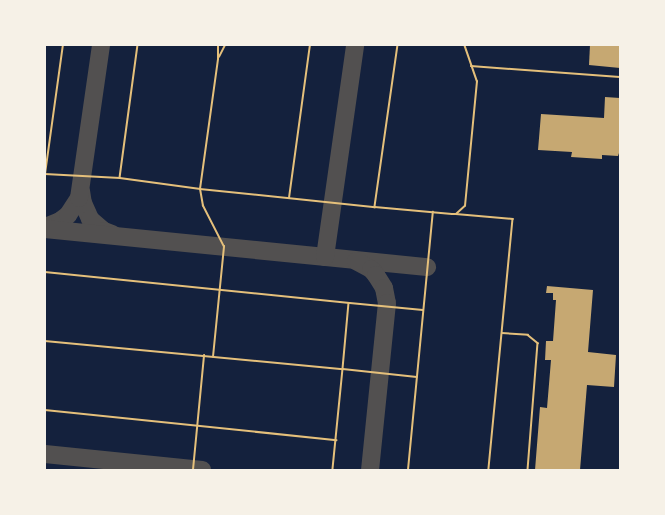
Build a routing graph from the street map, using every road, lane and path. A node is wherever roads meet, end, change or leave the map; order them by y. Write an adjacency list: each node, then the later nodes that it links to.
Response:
1 (63, 45): 11 (lane)
2 (138, 45): 12 (lane)
3 (218, 45): 8 (lane)
4 (225, 45): 8 (lane)
5 (310, 45): 14 (lane)
6 (398, 45): 15 (lane)
7 (464, 45): 9 (lane)
8 (218, 59): 13 (lane)
9 (471, 66): 10 (lane); 17 (lane)
10 (620, 77)
11 (45, 174): 12 (lane)
12 (120, 178): 13 (lane)
13 (200, 189): 14 (lane); 19 (lane)
14 (289, 198): 15 (lane)
15 (376, 206): 16 (lane)
16 (433, 212): 17 (lane); 21 (lane)
17 (456, 214): 22 (lane)
18 (45, 272): 19 (lane)
19 (220, 291): 20 (lane); 25 (lane)
20 (350, 303): 21 (lane); 26 (lane)
21 (423, 310): 27 (lane)
22 (502, 333): 34 (lane); 35 (lane)
23 (45, 341): 24 (lane)
24 (204, 356): 25 (lane); 29 (lane)
25 (213, 357): 26 (lane)
26 (343, 369): 27 (lane); 30 (lane)
27 (417, 377): 33 (lane)
28 (45, 410): 29 (lane)
29 (197, 426): 30 (lane); 31 (lane)
30 (336, 440): 32 (lane)
31 (193, 470)
32 (333, 470)
33 (408, 470)
34 (490, 470)
35 (528, 470)

